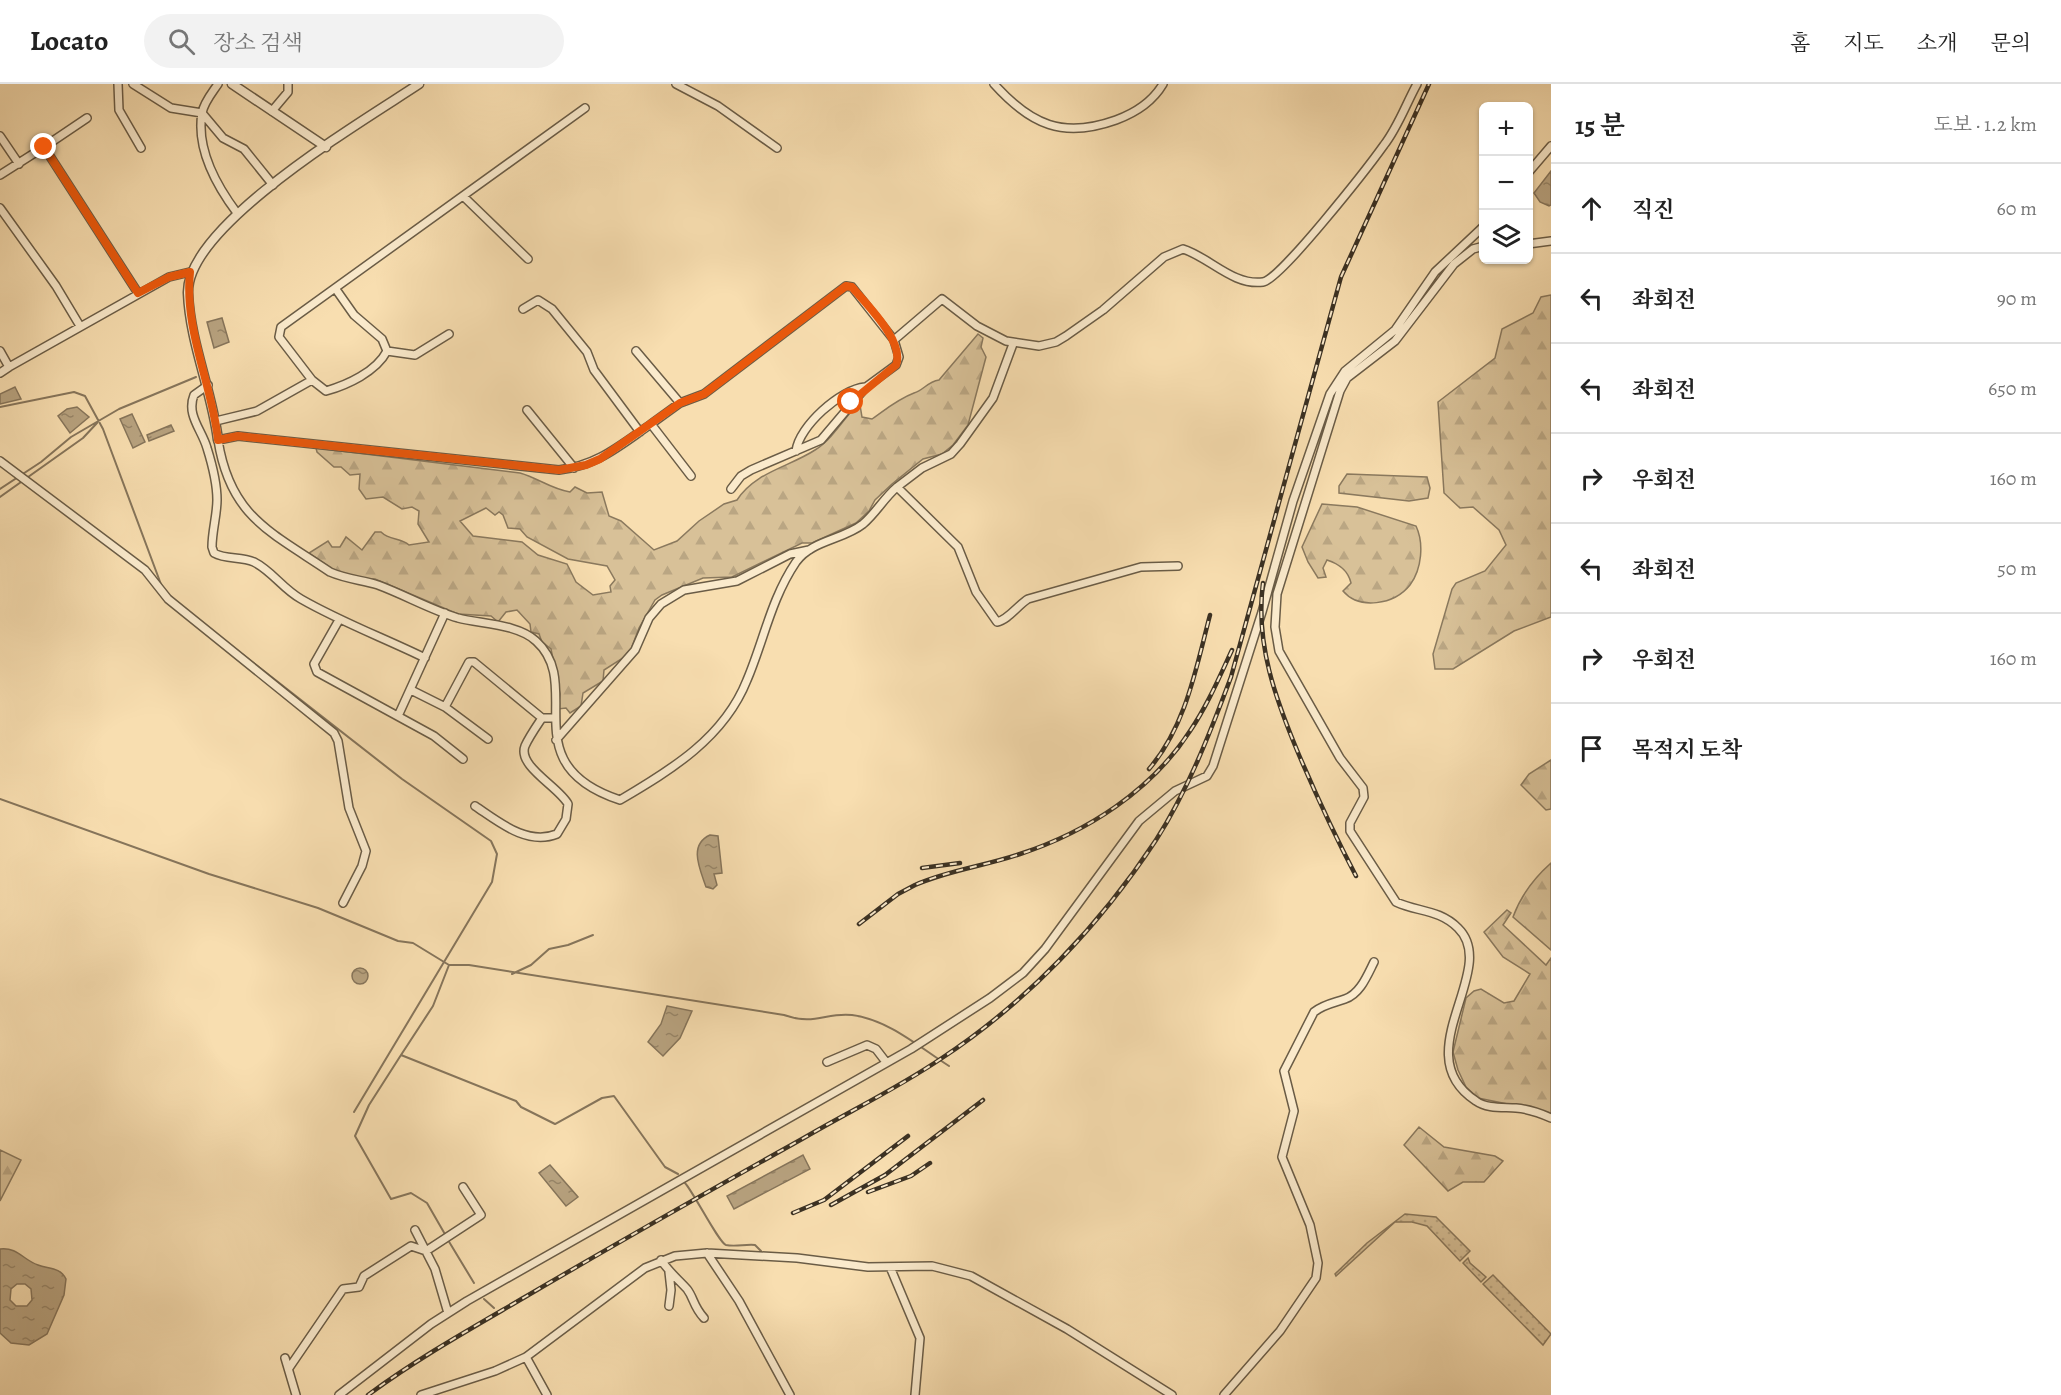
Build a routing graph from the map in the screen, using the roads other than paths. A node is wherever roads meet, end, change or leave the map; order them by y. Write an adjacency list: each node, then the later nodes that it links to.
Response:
1 (118, 84): 19 (street)
2 (133, 84): 13 (street)
3 (218, 84): 13 (street)
4 (232, 84): 12 (street)
5 (288, 84): 12 (street)
6 (419, 84): 18 (street)
7 (676, 84): 20 (street)
8 (994, 84): 9 (street)
9 (1163, 84)
10 (1417, 84): 42 (street)
11 (585, 108): 25 (street)
12 (272, 111): 18 (street)
13 (202, 113): 24 (street); 27 (street)
14 (87, 118): 17 (street)
15 (0, 135): 21 (street)
16 (1551, 146): 22 (street)
17 (44, 147): 21 (street); 37 (street)
18 (326, 147): 24 (street)
19 (141, 148)
20 (777, 148)
21 (19, 164): 23 (street)
22 (1533, 167)
23 (0, 175)
24 (273, 185): 27 (street)
25 (464, 197): 34 (street); 36 (street)
26 (0, 207): 39 (street)
27 (237, 213): 35 (street)
28 (1479, 231): 29 (street)
29 (1474, 236): 31 (street); 80 (street)
30 (1551, 241): 32 (street)
31 (1479, 242)
32 (1533, 243)
33 (1479, 248): 81 (street)
34 (528, 259)
35 (190, 272): 37 (street); 49 (street)
36 (335, 288): 44 (street); 48 (street)
37 (138, 293): 39 (street)
38 (523, 309): 55 (street)
39 (80, 326): 46 (street)
40 (449, 334): 44 (street)
41 (894, 340): 42 (street); 50 (street); 51 (street)
42 (1013, 344): 61 (street)
43 (0, 351): 46 (street)
44 (387, 351): 48 (street)
45 (636, 351): 51 (street)
46 (9, 367): 47 (street)
47 (0, 373)
48 (312, 380): 53 (street)
49 (208, 385): 53 (street); 66 (street)
50 (866, 387): 57 (street); 57 (street)
51 (680, 403): 54 (street)
52 (527, 410): 59 (street)
53 (216, 421): 56 (street)
54 (651, 424): 55 (street); 60 (street)
55 (640, 432): 59 (street)
56 (218, 440): 59 (street); 65 (street)
57 (796, 451): 62 (street)
58 (0, 461): 77 (street)
59 (574, 468)
60 (691, 476)
61 (897, 488): 63 (street); 64 (street)
62 (731, 489)
63 (809, 550): 74 (street); 74 (street)
64 (1178, 566)
65 (445, 613): 67 (street); 72 (street)
66 (339, 620): 67 (street); 70 (street)
67 (425, 658): 68 (street)
68 (411, 690): 69 (street); 70 (street)
69 (445, 707): 71 (street); 73 (street)
70 (398, 716): 75 (street)
71 (542, 718): 72 (street); 76 (street)
72 (554, 718): 74 (street)
73 (488, 739)
74 (556, 740)
75 (463, 759)
76 (475, 806)
77 (343, 903)
78 (1374, 962): 102 (street)
79 (827, 1062): 80 (street)
80 (886, 1062): 90 (street)
81 (1551, 1118)
82 (463, 1187): 84 (street)
83 (415, 1230): 84 (street)
84 (426, 1251): 90 (street); 94 (street)
85 (707, 1253): 86 (street); 87 (street); 100 (street)
86 (661, 1260): 88 (street); 92 (street)
87 (890, 1268): 95 (street); 101 (street)
88 (669, 1272): 89 (street); 91 (street)
89 (669, 1306)
90 (448, 1313): 97 (street)
91 (704, 1318)
92 (526, 1357): 98 (street); 99 (street)
93 (285, 1358): 94 (street)
94 (289, 1368): 96 (street)
95 (1168, 1394)
96 (296, 1395)
97 (339, 1395)
98 (421, 1395)
99 (547, 1395)
100 (790, 1395)
101 (915, 1395)
102 (1224, 1395)

